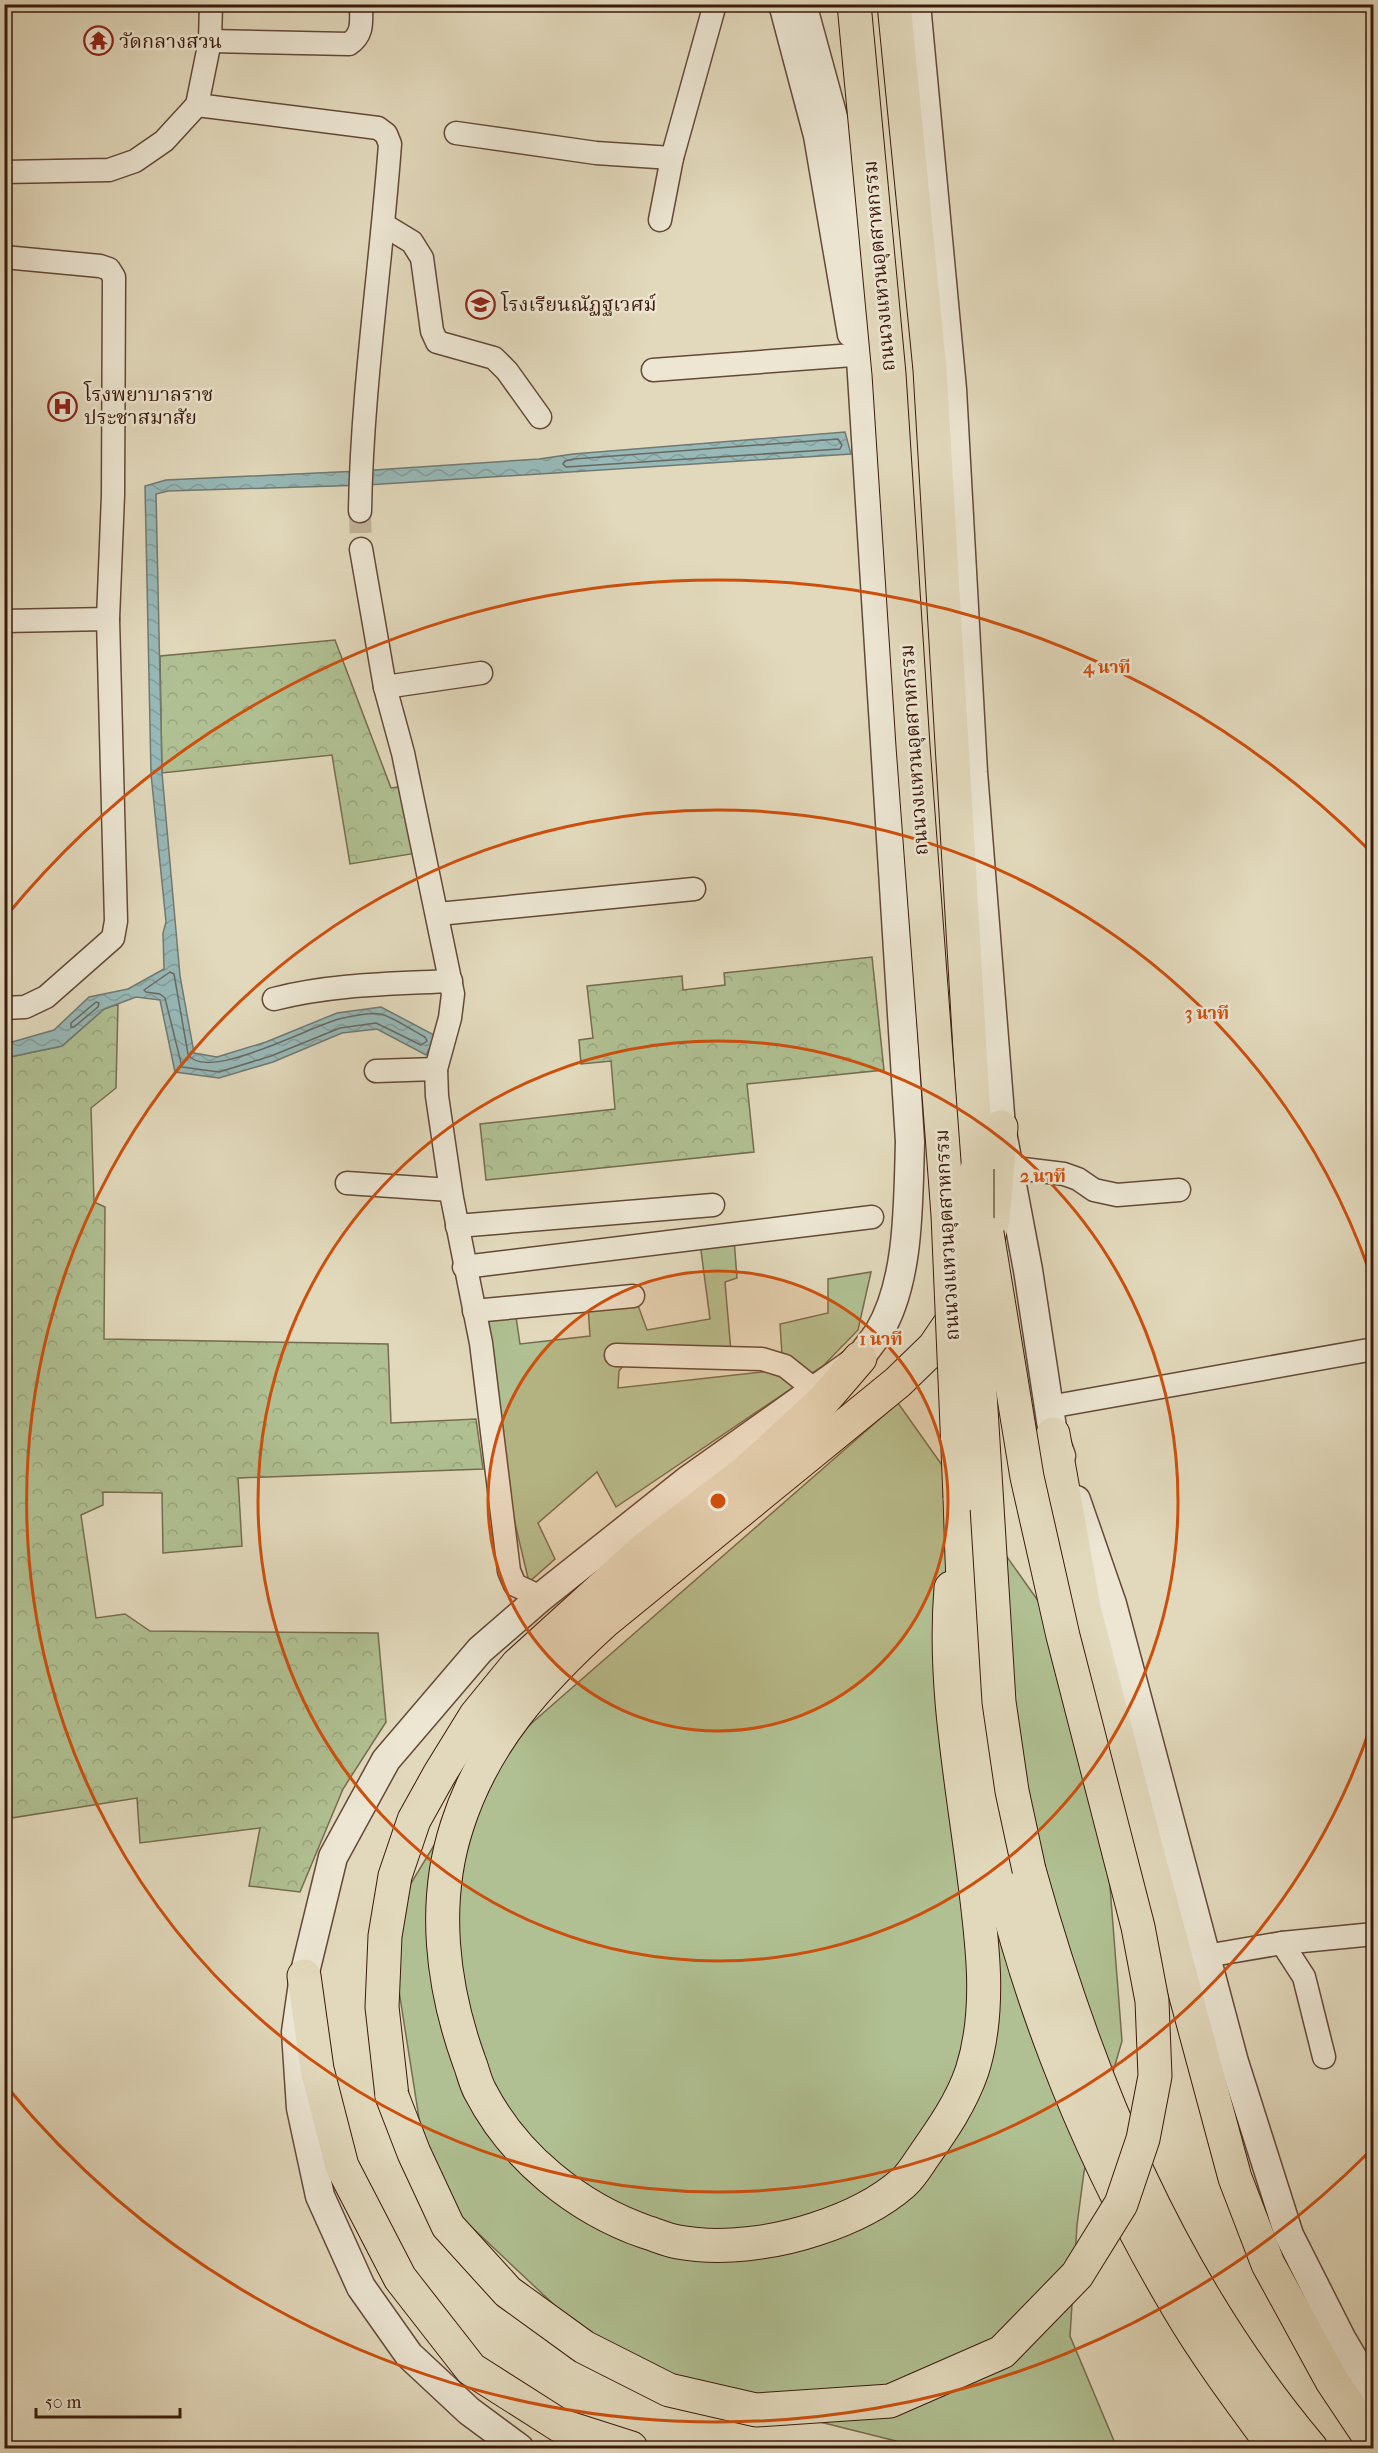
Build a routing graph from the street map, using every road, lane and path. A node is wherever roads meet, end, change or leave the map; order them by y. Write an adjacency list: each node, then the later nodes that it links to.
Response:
1 (211, 4): 9 (street)
2 (361, 4): 9 (street)
3 (715, 4): 12 (street)
4 (780, 4): 17 (street)
5 (802, 4): 20 (street)
6 (854, 4): 45 (main road, ถนนวงแหวนอุตสาหกรรม, bridge)
7 (894, 4): 35 (main road, ถนนวงแหวนอุตสาหกรรม)
8 (916, 4): 34 (street)
9 (210, 41): 10 (street)
10 (197, 105): 13 (street); 15 (street)
11 (456, 133): 12 (street)
12 (672, 158): 14 (street)
13 (4, 172)
14 (660, 220)
15 (384, 225): 19 (street); 21 (street)
16 (4, 257): 23 (street)
17 (852, 354): 18 (street); 20 (street)
18 (653, 370)
19 (540, 417)
20 (865, 417): 48 (street)
21 (360, 504)
22 (361, 549): 26 (street)
23 (108, 619): 24 (street); 31 (street)
24 (4, 621)
25 (481, 673): 26 (street)
26 (385, 687): 28 (street)
27 (694, 889): 28 (street)
28 (438, 914): 29 (street)
29 (451, 981): 30 (street); 32 (street)
30 (274, 999)
31 (4, 1008)
32 (436, 1069): 33 (street); 37 (street)
33 (376, 1071)
34 (1001, 1128): 35 (street); 45 (main road)
35 (993, 1168): 38 (street); 48 (main road, bridge); 50 (street); 63 (main road, bridge)
36 (347, 1183): 37 (street)
37 (450, 1190): 41 (street)
38 (1179, 1190)
39 (713, 1204): 41 (street)
40 (872, 1217): 42 (street)
41 (457, 1227): 42 (street)
42 (464, 1267): 44 (street)
43 (633, 1296): 44 (street)
44 (474, 1311): 52 (street)
45 (952, 1321): 51 (main road, ถนนวงแหวนอุตสาหกรรม, bridge); 51 (main road)
46 (1374, 1349): 50 (street)
47 (616, 1355): 49 (street)
48 (860, 1358): 49 (street)
49 (815, 1390): 52 (street)
50 (1051, 1421): 55 (street); 59 (main road)
51 (960, 1497): 62 (main road, bridge)
52 (541, 1597): 56 (street)
53 (1374, 1934): 54 (street)
54 (1282, 1943): 55 (street); 57 (street)
55 (1206, 1956): 58 (street)
56 (304, 1976): 60 (street); 61 (main road)
57 (1324, 2057)
58 (1374, 2394)
59 (1374, 2444)
60 (519, 2448)
61 (631, 2448)
62 (1275, 2448)
63 (1311, 2448)

